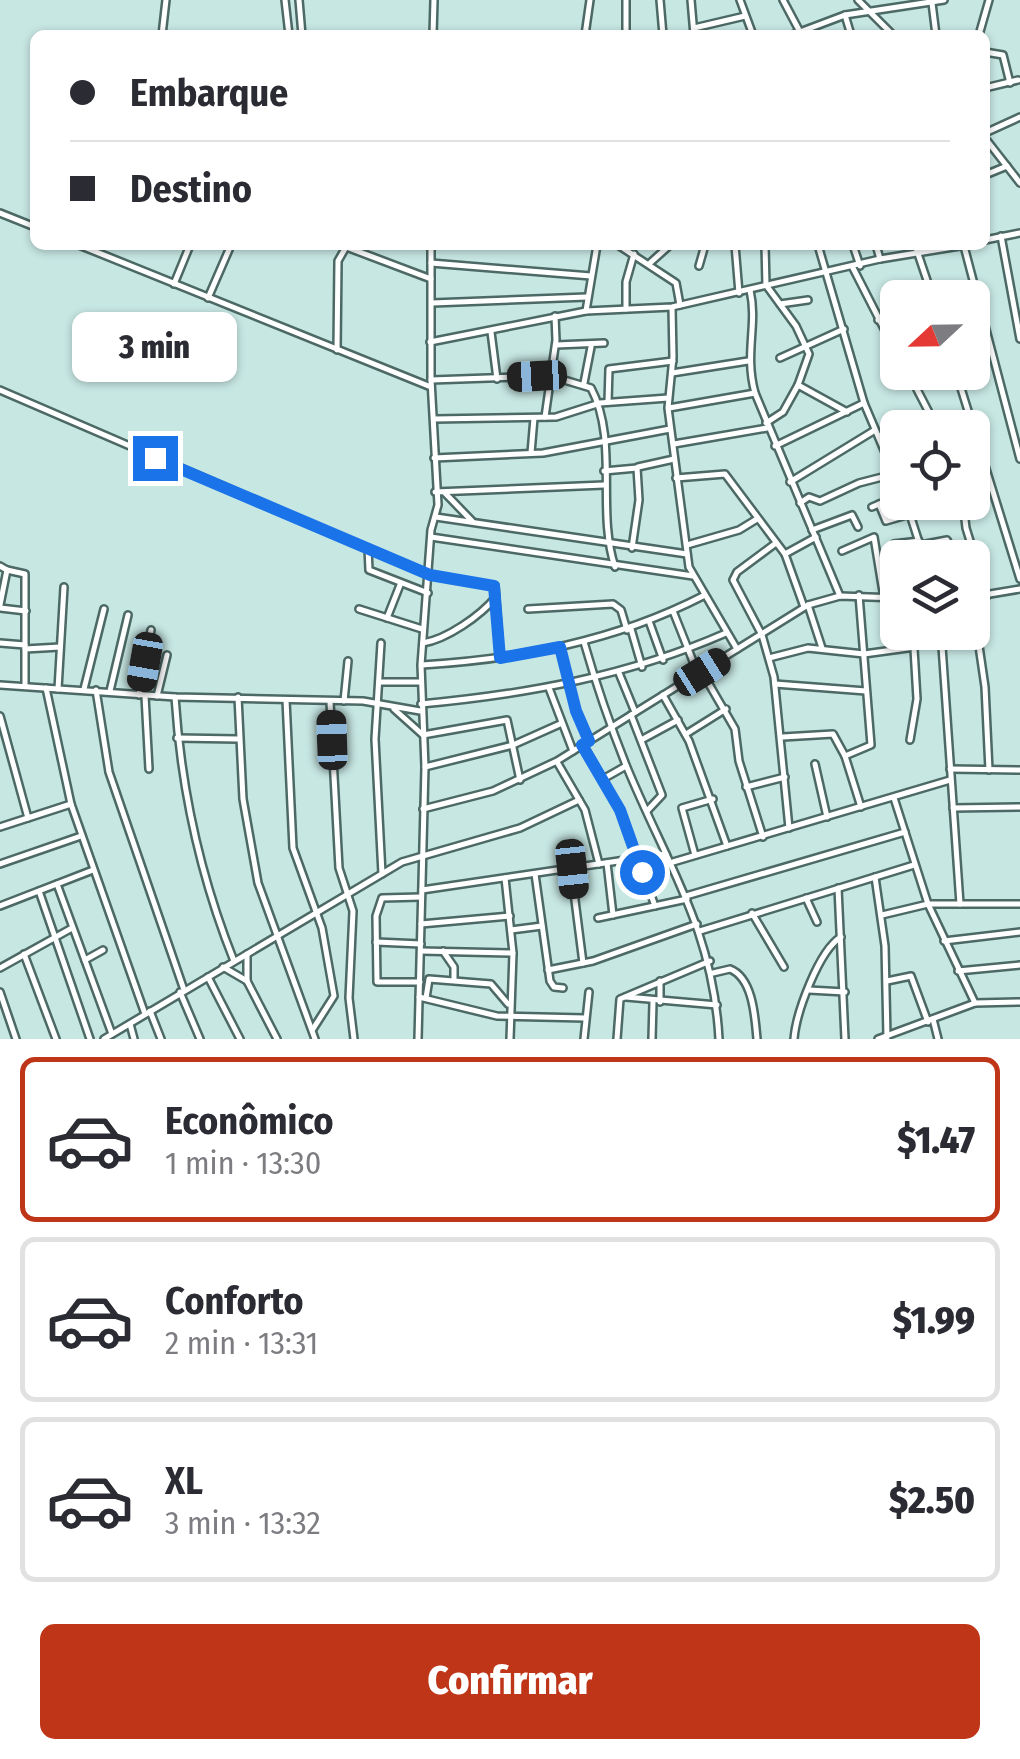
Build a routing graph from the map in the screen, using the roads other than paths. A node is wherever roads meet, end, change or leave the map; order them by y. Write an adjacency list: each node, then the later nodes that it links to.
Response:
1 (166, 0): 18 (street)
2 (285, 0): 19 (street)
3 (299, 0): 20 (street)
4 (434, 0): 21 (street)
5 (590, 0): 22 (street)
6 (626, 0): 23 (street)
7 (660, 0): 24 (street)
8 (692, 0): 25 (street)
9 (740, 0): 17 (street)
10 (782, 0): 28 (street)
11 (858, 0): 15 (street)
12 (944, 0): 14 (street)
13 (988, 0): 33 (street)
14 (932, 2): 15 (street); 32 (street)
15 (872, 13): 16 (street); 31 (street)
16 (846, 15): 29 (street); 30 (street)
17 (745, 16): 26 (street); 27 (street)
18 (163, 30)
19 (288, 30)
20 (302, 30)
21 (434, 30)
22 (586, 30)
23 (626, 30)
24 (663, 30)
25 (694, 30)
26 (697, 30)
27 (751, 30)
28 (798, 30)
29 (810, 30)
30 (850, 30)
31 (888, 30)
32 (935, 30)
33 (980, 30)
34 (990, 52): 35 (street)
35 (1014, 82)
36 (1020, 117): 37 (street)
37 (990, 133)
38 (990, 143): 39 (street)
39 (1007, 166): 40 (street); 41 (street)
40 (990, 173)
41 (1020, 183)
42 (0, 213): 43 (street)
43 (30, 225)
44 (1020, 234): 45 (street)
45 (1001, 236): 46 (street); 78 (street)
46 (990, 239)
47 (91, 250): 75 (street)
48 (188, 250): 75 (street)
49 (229, 250): 82 (street)
50 (342, 250): 101 (street)
51 (354, 250): 73 (street)
52 (431, 250): 67 (street)
53 (596, 250): 72 (street)
54 (627, 250): 65 (street)
55 (664, 250): 68 (street)
56 (704, 250): 69 (street)
57 (735, 250): 79 (street)
58 (766, 250): 76 (street)
59 (820, 250): 71 (street)
60 (854, 250): 70 (street)
61 (877, 250): 66 (street)
62 (912, 250): 66 (street)
63 (916, 250): 74 (street)
64 (966, 250): 132 (street)
65 (634, 254): 68 (street); 88 (street)
66 (880, 259): 70 (street)
67 (431, 263): 72 (street); 73 (street)
68 (649, 264): 86 (street)
69 (699, 266)
70 (857, 267): 71 (street); 91 (street)
71 (830, 273): 76 (street); 93 (street)
72 (591, 276): 81 (street)
73 (431, 280): 84 (street)
74 (926, 280)
75 (174, 284): 82 (street)
76 (766, 285): 77 (street); 85 (street)
77 (750, 290): 79 (street); 103 (street)
78 (1011, 292): 80 (street); 95 (street)
79 (739, 293): 86 (street)
80 (1020, 293)
81 (587, 297): 84 (street); 89 (street)
82 (208, 298): 101 (street)
83 (808, 300): 85 (street)
84 (432, 302): 96 (street)
85 (777, 304): 99 (street)
86 (680, 305): 87 (street)
87 (672, 307): 88 (street); 104 (street)
88 (626, 309): 89 (street)
89 (586, 311): 90 (street)
90 (555, 316): 94 (street); 98 (street)
91 (878, 320): 92 (street)
92 (880, 324)
93 (844, 330): 99 (street); 116 (street)
94 (491, 331): 96 (street); 107 (street)
95 (1020, 339)
96 (430, 342): 108 (street)
97 (604, 344): 100 (street)
98 (556, 345): 100 (street); 106 (street)
99 (806, 346): 102 (street); 110 (street)
100 (590, 347): 109 (street)
101 (337, 350): 108 (street)
102 (780, 358)
103 (748, 360): 105 (street); 113 (street)
104 (673, 361): 105 (street); 115 (street)
105 (672, 373): 114 (street)
106 (551, 376): 107 (street); 109 (street); 120 (street)
107 (497, 379): 108 (street)
108 (431, 384): 122 (street)
109 (584, 384): 117 (street)
110 (798, 385): 119 (street); 123 (street)
111 (0, 390): 153 (street)
112 (962, 390): 163 (street)
113 (755, 394): 118 (street); 123 (street)
114 (669, 398): 115 (street); 118 (street)
115 (608, 402): 117 (street)
116 (864, 403): 119 (street); 126 (street)
117 (598, 404): 120 (street); 127 (street)
118 (668, 408): 124 (street)
119 (847, 412): 130 (street)
120 (545, 417): 121 (street)
121 (534, 418): 122 (street); 131 (street)
122 (434, 419): 133 (street)
123 (766, 426): 129 (street); 130 (street)
124 (670, 430): 127 (street); 129 (street)
125 (880, 432): 126 (street)
126 (877, 433): 128 (street); 139 (street)
127 (603, 439): 131 (street); 136 (street)
128 (880, 440)
129 (674, 444): 134 (street)
130 (775, 446): 139 (street)
131 (531, 453): 133 (street)
132 (1020, 455)
133 (434, 458): 141 (street)
134 (674, 459): 135 (street); 138 (street)
135 (637, 468): 136 (street); 154 (street)
136 (604, 471): 140 (street)
137 (880, 477): 143 (street)
138 (676, 478): 145 (street); 152 (street)
139 (790, 482): 143 (street)
140 (604, 485): 142 (street); 151 (street)
141 (435, 492): 142 (street); 144 (street)
142 (445, 493): 146 (street)
143 (800, 503): 148 (street)
144 (436, 517): 146 (street); 149 (street)
145 (757, 519): 150 (street); 152 (street)
146 (474, 523): 151 (street)
147 (858, 527): 148 (street)
148 (814, 534): 157 (street); 172 (street)
149 (431, 538): 158 (street); 161 (street)
150 (776, 542): 157 (street); 188 (street)
151 (607, 544): 154 (street); 158 (street)
152 (686, 546): 156 (street)
153 (368, 548): 161 (street); 165 (street)
154 (632, 548): 156 (street)
155 (842, 551): 160 (street)
156 (687, 554): 162 (street)
157 (785, 554): 175 (street)
158 (614, 566): 162 (street)
159 (3, 568): 174 (street); 179 (street)
160 (880, 568)
161 (430, 575): 167 (street); 168 (street)
162 (693, 576): 171 (street)
163 (1020, 579)
164 (64, 586): 194 (street)
165 (400, 586): 167 (street); 182 (street)
166 (1020, 589): 170 (street)
167 (428, 593): 184 (street)
168 (498, 595): 191 (street); 205 (street)
169 (859, 595): 172 (street); 173 (street); 203 (street)
170 (990, 595)
171 (703, 596): 180 (street); 187 (street)
172 (840, 596): 175 (street)
173 (880, 598)
174 (0, 606): 179 (street)
175 (806, 606): 188 (street); 196 (street)
176 (104, 608): 223 (street)
177 (359, 609): 182 (street)
178 (528, 610): 185 (street)
179 (26, 611): 193 (street)
180 (673, 611): 183 (street); 198 (street)
181 (128, 615): 225 (street)
182 (387, 618): 184 (street)
183 (649, 621): 185 (street); 207 (street)
184 (422, 629): 191 (street)
185 (629, 629): 189 (street); 210 (street)
186 (150, 630): 228 (street)
187 (726, 633): 197 (street); 198 (street)
188 (762, 635): 197 (street); 206 (street)
189 (584, 642): 195 (street); 213 (street)
190 (0, 643): 193 (street)
191 (422, 643): 209 (street)
192 (381, 644): 214 (street)
193 (25, 647): 194 (street); 219 (street)
194 (60, 647): 222 (street)
195 (560, 647): 205 (street); 216 (street)
196 (822, 648): 203 (street); 206 (street)
197 (737, 649): 212 (street)
198 (688, 650): 207 (street); 212 (street)
199 (893, 650): 203 (street)
200 (915, 650): 250 (street)
201 (942, 650): 259 (street)
202 (980, 650): 261 (street)
203 (864, 654): 226 (street)
204 (167, 655): 229 (street)
205 (500, 658): 209 (street)
206 (769, 658): 217 (street)
207 (662, 660): 210 (street)
208 (348, 661): 233 (street)
209 (420, 665): 215 (street)
210 (642, 667): 211 (street)
211 (619, 673): 213 (street); 239 (street)
212 (700, 673): 227 (street); 238 (street)
213 (594, 678): 216 (street); 243 (street)
214 (380, 682): 215 (street); 235 (street)
215 (420, 682): 236 (street)
216 (568, 684): 221 (street); 251 (street)
217 (775, 684): 226 (street); 246 (street)
218 (0, 685): 219 (street)
219 (25, 686): 220 (street)
220 (46, 688): 222 (street); 271 (street)
221 (549, 688): 236 (street); 242 (street)
222 (58, 689): 223 (street)
223 (84, 689): 224 (street)
224 (96, 690): 225 (street); 357 (street)
225 (110, 691): 228 (street)
226 (866, 692): 254 (street)
227 (663, 695): 239 (street); 241 (street)
228 (142, 696): 229 (street); 260 (street)
229 (158, 696): 230 (street)
230 (175, 697): 231 (street); 247 (street)
231 (238, 697): 232 (street); 248 (street)
232 (286, 700): 234 (street); 314 (street)
233 (344, 701): 234 (street); 235 (street)
234 (330, 702): 302 (street)
235 (378, 704): 237 (street); 295 (street)
236 (420, 708): 237 (street); 244 (street)
237 (394, 710): 244 (street)
238 (726, 710): 245 (street); 267 (street)
239 (633, 714): 243 (street); 249 (street)
240 (0, 716): 278 (street)
241 (678, 720): 245 (street); 249 (street)
242 (560, 724): 252 (street); 253 (street)
243 (614, 726): 251 (street); 257 (street)
244 (423, 734): 252 (street); 258 (street)
245 (686, 734): 269 (street)
246 (782, 737): 254 (street); 263 (street)
247 (177, 738): 248 (street); 339 (street)
248 (238, 739): 325 (street)
249 (643, 739): 276 (street)
250 (910, 740)
251 (586, 743): 253 (street); 264 (street)
252 (513, 745): 258 (street); 265 (street)
253 (573, 751): 255 (street)
254 (846, 756): 272 (street)
255 (556, 761): 265 (street); 270 (street)
256 (814, 764): 277 (street)
257 (626, 766): 264 (street); 276 (street)
258 (425, 767): 275 (street)
259 (950, 769): 261 (street); 266 (street)
260 (149, 770)
261 (989, 770): 262 (street)
262 (1020, 770)
263 (785, 777): 267 (street); 280 (street)
264 (604, 779): 288 (street)
265 (520, 780): 275 (street)
266 (950, 780): 268 (street); 274 (street)
267 (746, 787): 283 (street)
268 (894, 798): 272 (street); 281 (street)
269 (712, 799): 284 (street); 286 (street)
270 (580, 800): 287 (street); 291 (street)
271 (71, 804): 278 (street); 282 (street)
272 (861, 807): 277 (street)
273 (1020, 807): 274 (street)
274 (953, 808): 307 (street)
275 (423, 810): 287 (street)
276 (647, 810): 285 (street)
277 (827, 817): 280 (street)
278 (28, 818): 279 (street)
279 (0, 827)
280 (790, 828): 283 (street)
281 (905, 832): 292 (street); 304 (street)
282 (81, 836): 290 (street); 294 (street)
283 (762, 836): 284 (street)
284 (728, 846): 286 (street)
285 (666, 854): 288 (street); 289 (street)
286 (695, 855): 289 (street)
287 (422, 856): 295 (street); 303 (street)
288 (635, 858): 291 (street); 310 (street)
289 (673, 862): 304 (street)
290 (0, 864)
291 (603, 864): 293 (street); 313 (street)
292 (914, 865): 297 (street); 306 (street)
293 (572, 869): 296 (street); 341 (street)
294 (93, 870): 299 (street); 368 (street)
295 (382, 874): 302 (street)
296 (535, 874): 298 (street); 319 (street)
297 (875, 877): 300 (street); 312 (street)
298 (505, 878): 303 (street); 315 (street)
299 (57, 884): 301 (street); 320 (street)
300 (838, 888): 305 (street); 327 (street)
301 (39, 892): 309 (street); 326 (street)
302 (348, 894): 314 (street); 385 (street)
303 (421, 894): 318 (street); 330 (street)
304 (687, 898): 310 (street); 322 (street)
305 (806, 898): 311 (street); 317 (street)
306 (928, 904): 307 (street); 312 (street); 329 (street)
307 (960, 904): 308 (street)
308 (1020, 904)
309 (0, 906)
310 (655, 906): 313 (street)
311 (752, 913): 322 (street); 345 (street)
312 (882, 914): 352 (street)
313 (613, 915): 316 (street)
314 (316, 916): 325 (street); 374 (street)
315 (510, 916): 318 (street); 323 (street)
316 (598, 918)
317 (817, 922)
318 (421, 924): 331 (street)
319 (542, 926): 321 (street); 328 (street)
320 (73, 928): 326 (street); 338 (street)
321 (528, 928): 323 (street); 328 (street)
322 (698, 928): 340 (street); 341 (street)
323 (511, 930): 335 (street)
324 (1020, 932): 329 (street)
325 (276, 936): 334 (street); 374 (street)
326 (53, 937): 336 (street); 378 (street)
327 (842, 937): 356 (street); 360 (street)
328 (544, 938): 346 (street)
329 (944, 941): 347 (street)
330 (376, 942): 331 (street); 353 (street)
331 (420, 947): 333 (street); 353 (street)
332 (103, 950): 338 (street)
333 (443, 951): 335 (street); 350 (street)
334 (247, 953): 339 (street); 351 (street)
335 (513, 953): 367 (street)
336 (24, 954): 343 (street); 377 (street)
337 (0, 957): 343 (street)
338 (85, 960): 373 (street)
339 (234, 961): 344 (street)
340 (710, 961): 348 (street); 354 (street)
341 (583, 963): 346 (street)
342 (1020, 965): 347 (street)
343 (2, 967)
344 (223, 967): 349 (street); 351 (street)
345 (784, 967)
346 (548, 970): 355 (street)
347 (958, 971): 365 (street)
348 (713, 973): 366 (street); 392 (street)
349 (208, 977): 357 (street); 383 (street)
350 (454, 978): 362 (street); 367 (street)
351 (247, 981): 384 (street)
352 (887, 981): 371 (street); 375 (street)
353 (420, 982): 362 (street)
354 (660, 982): 361 (street); 363 (street)
355 (563, 988)
356 (809, 990): 360 (street); 393 (street)
357 (182, 991): 368 (street); 382 (street)
358 (0, 992): 376 (street)
359 (589, 992): 370 (street)
360 (846, 992): 394 (street)
361 (625, 997): 363 (street); 389 (street)
362 (422, 998): 369 (street); 386 (street)
363 (657, 1002): 366 (street); 390 (street)
364 (1020, 1002): 365 (street)
365 (974, 1003): 371 (street)
366 (717, 1005): 391 (street)
367 (510, 1006): 369 (street)
368 (148, 1012): 372 (street); 381 (street)
369 (510, 1016): 370 (street); 387 (street)
370 (585, 1018): 388 (street)
371 (931, 1021): 375 (street); 396 (street)
372 (130, 1024): 373 (street); 380 (street)
373 (112, 1034): 379 (street)
374 (314, 1036)
375 (887, 1037): 395 (street)
376 (16, 1039)
377 (56, 1039)
378 (90, 1039)
379 (105, 1039)
380 (134, 1039)
381 (161, 1039)
382 (200, 1039)
383 (240, 1039)
384 (276, 1039)
385 (354, 1039)
386 (418, 1039)
387 (510, 1039)
388 (584, 1039)
389 (617, 1039)
390 (652, 1039)
391 (719, 1039)
392 (757, 1039)
393 (794, 1039)
394 (846, 1039)
395 (878, 1039)
396 (938, 1039)

